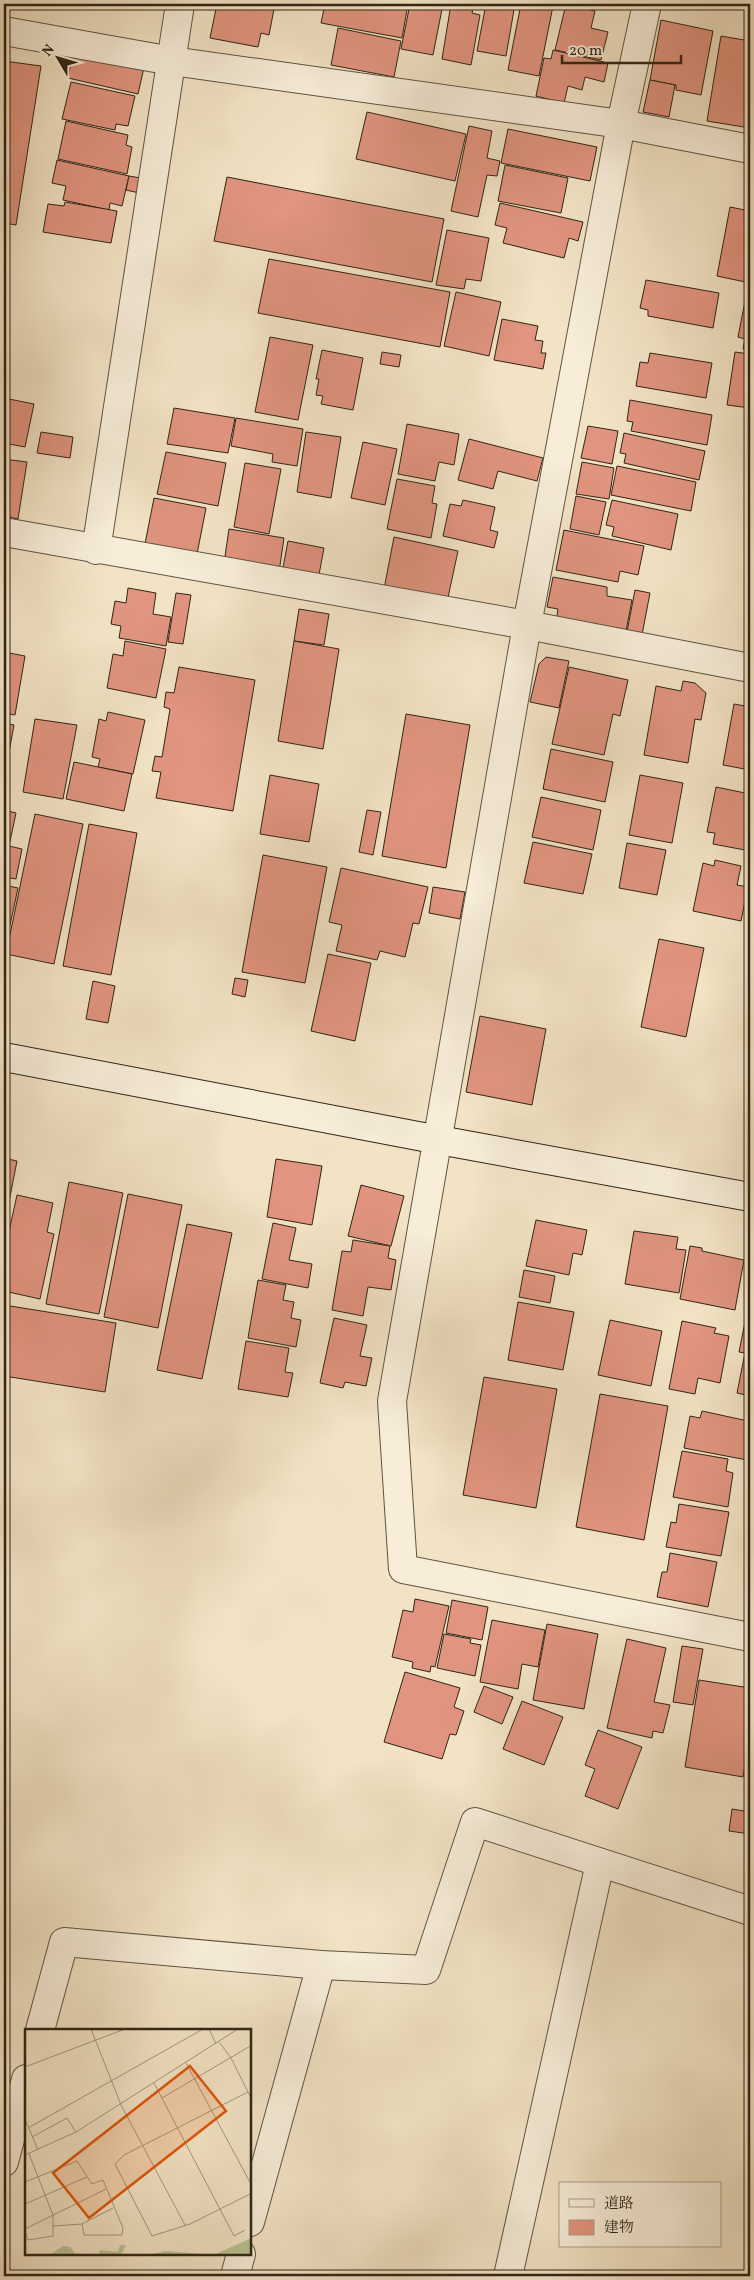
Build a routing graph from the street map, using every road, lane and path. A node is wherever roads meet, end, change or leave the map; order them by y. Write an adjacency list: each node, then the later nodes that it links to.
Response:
1 (180, 4): 4 (street)
2 (647, 4): 5 (street)
3 (4, 31): 4 (street)
4 (172, 61): 5 (street); 8 (street)
5 (621, 124): 6 (street); 9 (street)
6 (750, 149)
7 (4, 532): 8 (street)
8 (96, 550): 9 (street)
9 (527, 625): 10 (street); 12 (street)
10 (750, 668)
11 (4, 1057): 12 (street)
12 (439, 1140): 13 (street); 14 (street)
13 (750, 1197)
14 (750, 1637)
15 (600, 1863): 16 (street); 17 (street); 24 (street)
16 (750, 1911)
17 (321, 1965): 18 (street); 21 (street)
18 (40, 2029)
19 (25, 2083): 20 (street)
20 (4, 2162)
21 (251, 2218)
22 (241, 2255): 23 (street)
23 (235, 2276)
24 (508, 2276)

